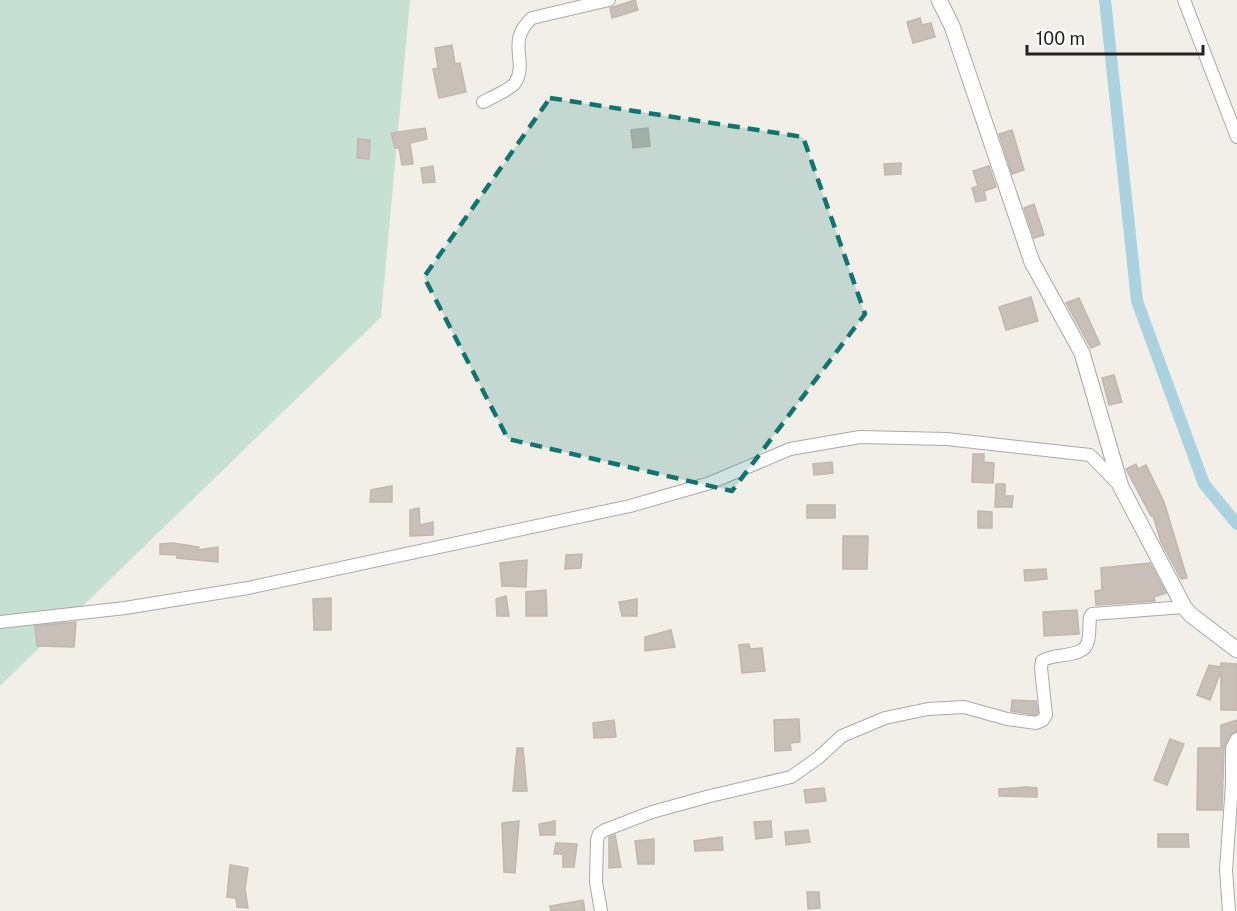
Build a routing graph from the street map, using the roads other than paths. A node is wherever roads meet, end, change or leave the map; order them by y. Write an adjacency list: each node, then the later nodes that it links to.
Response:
1 (609, 0): 4 (street)
2 (939, 0): 6 (street)
3 (1184, 0): 5 (street)
4 (483, 102)
5 (1237, 137)
6 (1121, 488): 7 (street); 8 (street)
7 (1184, 607): 9 (street); 11 (street)
8 (0, 622)
9 (1237, 650)
10 (1237, 739): 12 (street)
11 (601, 911)
12 (1229, 911)

